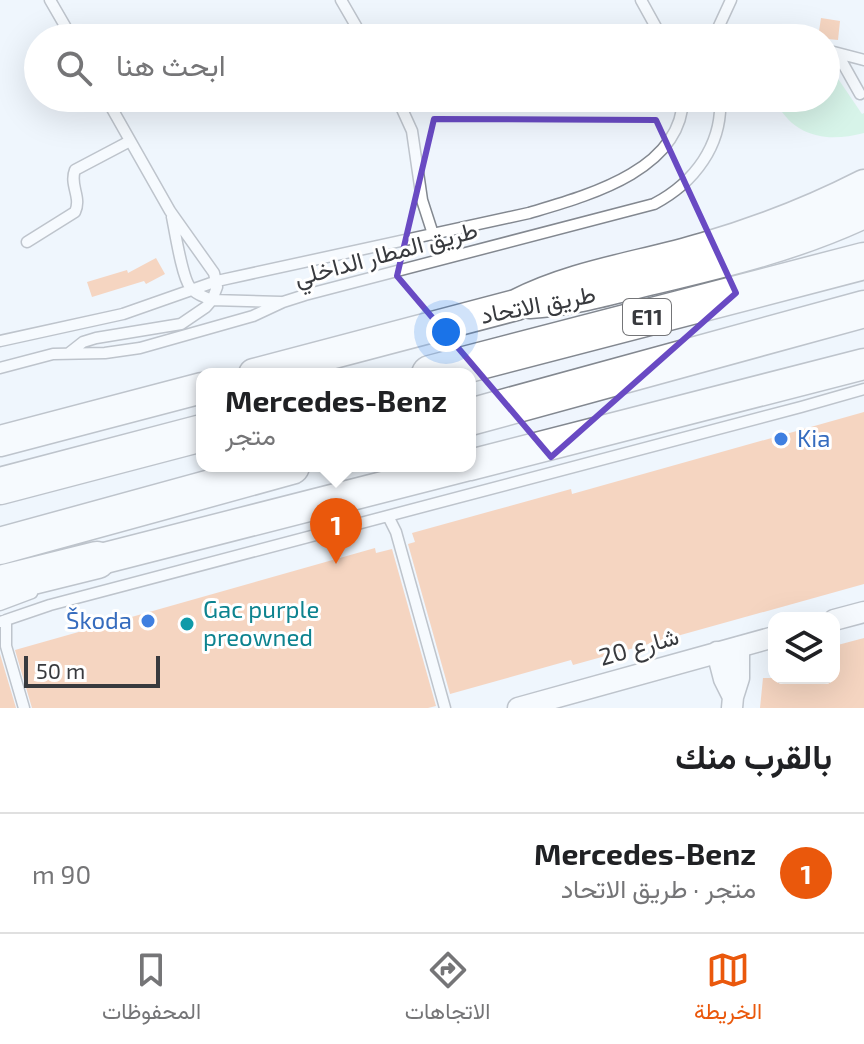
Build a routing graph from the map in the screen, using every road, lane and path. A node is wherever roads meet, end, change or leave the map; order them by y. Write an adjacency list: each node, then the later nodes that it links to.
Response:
1 (50, 0): 5 (lane)
2 (341, 0): 6 (lane)
3 (641, 0): 7 (lane)
4 (731, 0): 8 (lane)
5 (64, 24)
6 (355, 24)
7 (654, 24)
8 (720, 24)
9 (840, 53): 10 (lane)
10 (864, 60)
11 (840, 63): 12 (lane)
12 (860, 94)
13 (114, 112): 17 (lane)
14 (403, 112): 21 (lane)
15 (682, 112): 21 (lane, طريق المطار الداخلي)
16 (719, 112): 27 (lane, طريق المطار الداخلي)
17 (130, 141): 19 (lane); 22 (lane)
18 (864, 185): 28 (main road)
19 (170, 211): 24 (lane); 25 (lane)
20 (864, 214): 28 (main road, طريق الاتحاد)
21 (433, 234): 24 (lane, طريق المطار الداخلي)
22 (27, 242)
23 (864, 261): 35 (highway, طريق الاتحاد / E11)
24 (217, 281): 25 (lane, طريق المطار الداخلي); 26 (lane)
25 (191, 289): 26 (lane); 30 (lane, طريق المطار الداخلي)
26 (212, 300): 27 (lane); 31 (lane)
27 (283, 302): 31 (lane, طريق المطار الداخلي)
28 (516, 305): 34 (main road, طريق الاتحاد)
29 (864, 309): 38 (highway, E11)
30 (0, 341)
31 (69, 353): 33 (lane, طريق المطار الداخلي)
32 (864, 364): 41 (main road)
33 (0, 368)
34 (277, 368)
35 (453, 368)
36 (864, 389): 45 (lane)
37 (196, 390): 40 (main road)
38 (476, 415)
39 (196, 435): 44 (highway)
40 (0, 441)
41 (476, 463)
42 (269, 472): 46 (highway)
43 (441, 472): 47 (main road)
44 (0, 486)
45 (388, 516): 54 (lane); 60 (lane)
46 (0, 546)
47 (97, 560): 48 (lane); 49 (highway)
48 (55, 582)
49 (0, 584)
50 (42, 589): 51 (lane)
51 (0, 605)
52 (864, 612): 53 (street)
53 (840, 618)
54 (3, 621): 59 (lane)
55 (768, 639): 56 (street, شارع 20)
56 (739, 647): 57 (street, شارع 20); 58 (street)
57 (717, 652): 58 (street); 61 (street, شارع 20)
58 (732, 702)
59 (24, 708)
60 (445, 708)
61 (518, 708)

